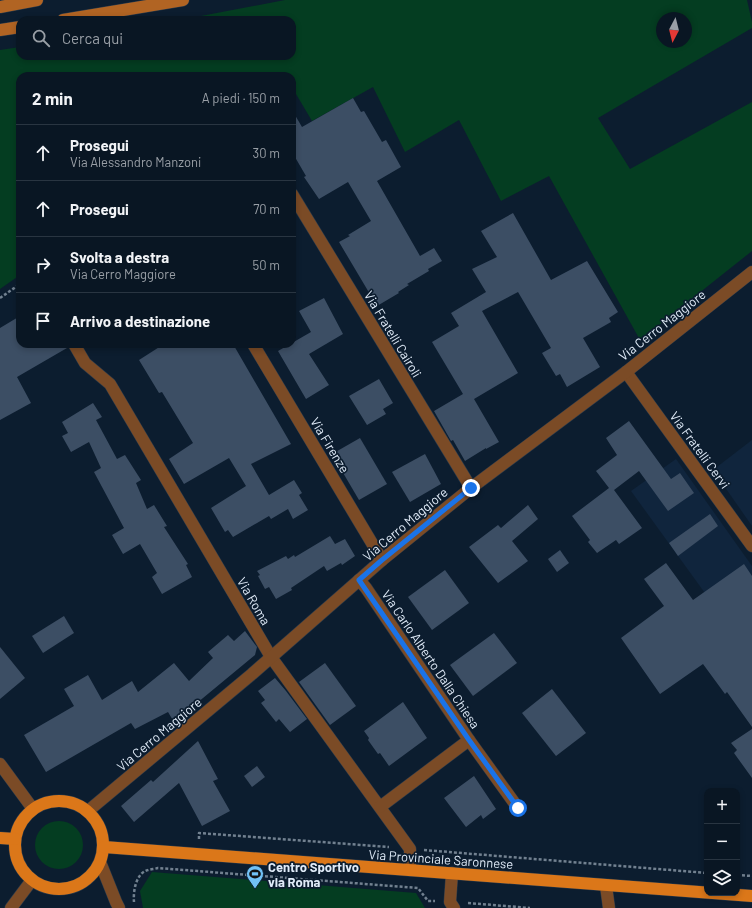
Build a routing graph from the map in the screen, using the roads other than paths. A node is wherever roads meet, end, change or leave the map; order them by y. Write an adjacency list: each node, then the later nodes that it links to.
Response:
1 (37, 0): 3 (street)
2 (182, 0): 4 (street)
3 (0, 7)
4 (87, 16)
5 (16, 28): 6 (street)
6 (0, 30)
7 (296, 201): 12 (street, Via Fratelli Cairoli)
8 (752, 272): 11 (street, Via Cerro Maggiore)
9 (76, 348): 16 (street, Via Roma)
10 (255, 348): 14 (street, Via Firenze)
11 (626, 372): 12 (street, Via Cerro Maggiore); 13 (street, Via Fratelli Cervi)
12 (471, 488): 14 (street, Via Cerro Maggiore)
13 (752, 546)
14 (382, 560): 15 (street, Via Cerro Maggiore)
15 (359, 580): 16 (street, Via Cerro Maggiore); 17 (street, Via Carlo Alberto Dalla Chiesa)
16 (271, 657): 19 (street, Via Roma); 22 (street, Via Cerro Maggiore)
17 (469, 740): 19 (street, Via Carlo Alberto Dalla Chiesa); 20 (street)
18 (0, 764): 21 (street)
19 (380, 807): 27 (street, Via Roma)
20 (518, 808)
21 (33, 809): 22 (main road); 24 (main road)
22 (88, 811): 25 (main road)
23 (0, 838): 24 (main road)
24 (15, 839): 29 (main road)
25 (104, 847): 26 (main road); 27 (main road, Via Provinciale Saronnese)
26 (100, 862): 29 (main road); 34 (street)
27 (410, 870): 28 (main road, Via Provinciale Saronnese)
28 (452, 873): 30 (main road, Via Provinciale Saronnese); 32 (street)
29 (32, 880): 33 (street)
30 (606, 886): 31 (main road, Via Provinciale Saronnese); 35 (street)
31 (752, 896)
32 (452, 905)
33 (11, 908)
34 (119, 908)
35 (609, 908)

